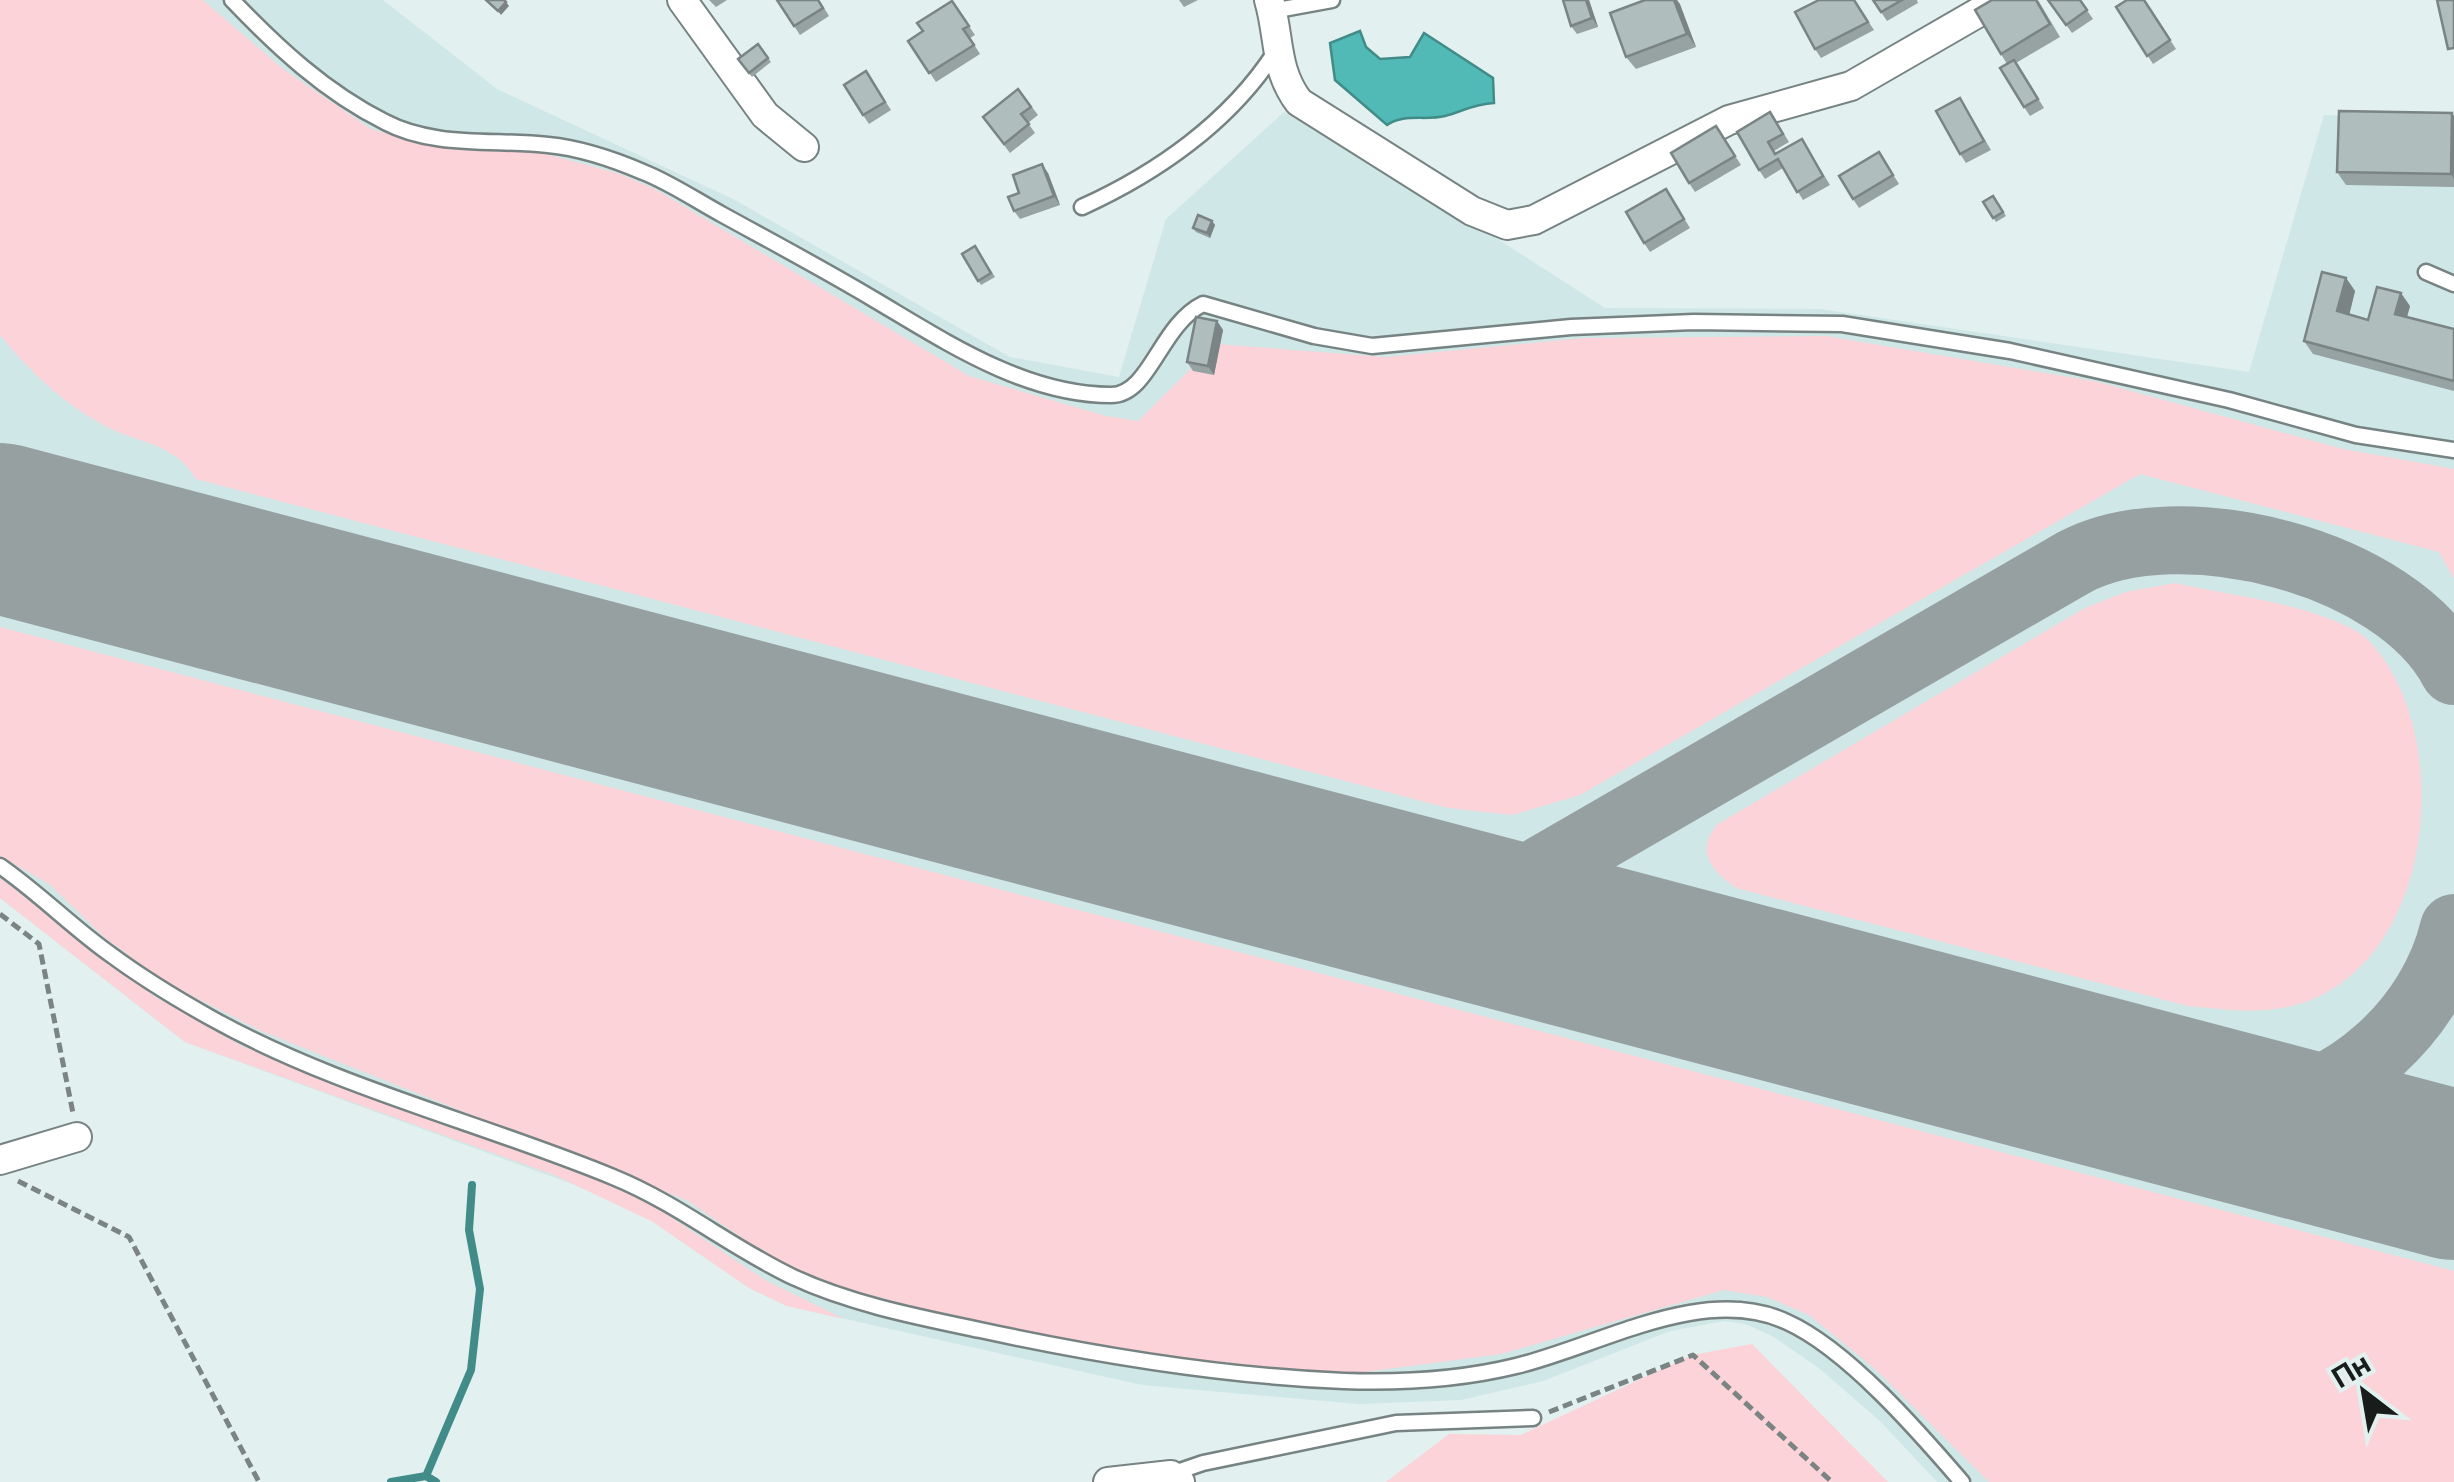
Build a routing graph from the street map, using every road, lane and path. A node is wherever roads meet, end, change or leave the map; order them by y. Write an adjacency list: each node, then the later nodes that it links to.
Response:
1 (232, 0): 11 (lane)
2 (682, 0): 7 (street)
3 (1332, 0): 5 (lane)
4 (2000, 0): 6 (street)
5 (1271, 5): 6 (street)
6 (1275, 52): 8 (lane)
7 (804, 147)
8 (1082, 207)
9 (2426, 272): 10 (lane)
10 (2454, 284)
11 (2454, 450)
12 (0, 866): 21 (lane)
13 (0, 914): 14 (path)
14 (77, 1136): 15 (street)
15 (0, 1160): 18 (path)
16 (1533, 1418): 17 (lane); 20 (path)
17 (1175, 1478): 19 (street)
18 (259, 1482)
19 (1108, 1482)
20 (1832, 1482)
21 (1962, 1482)

